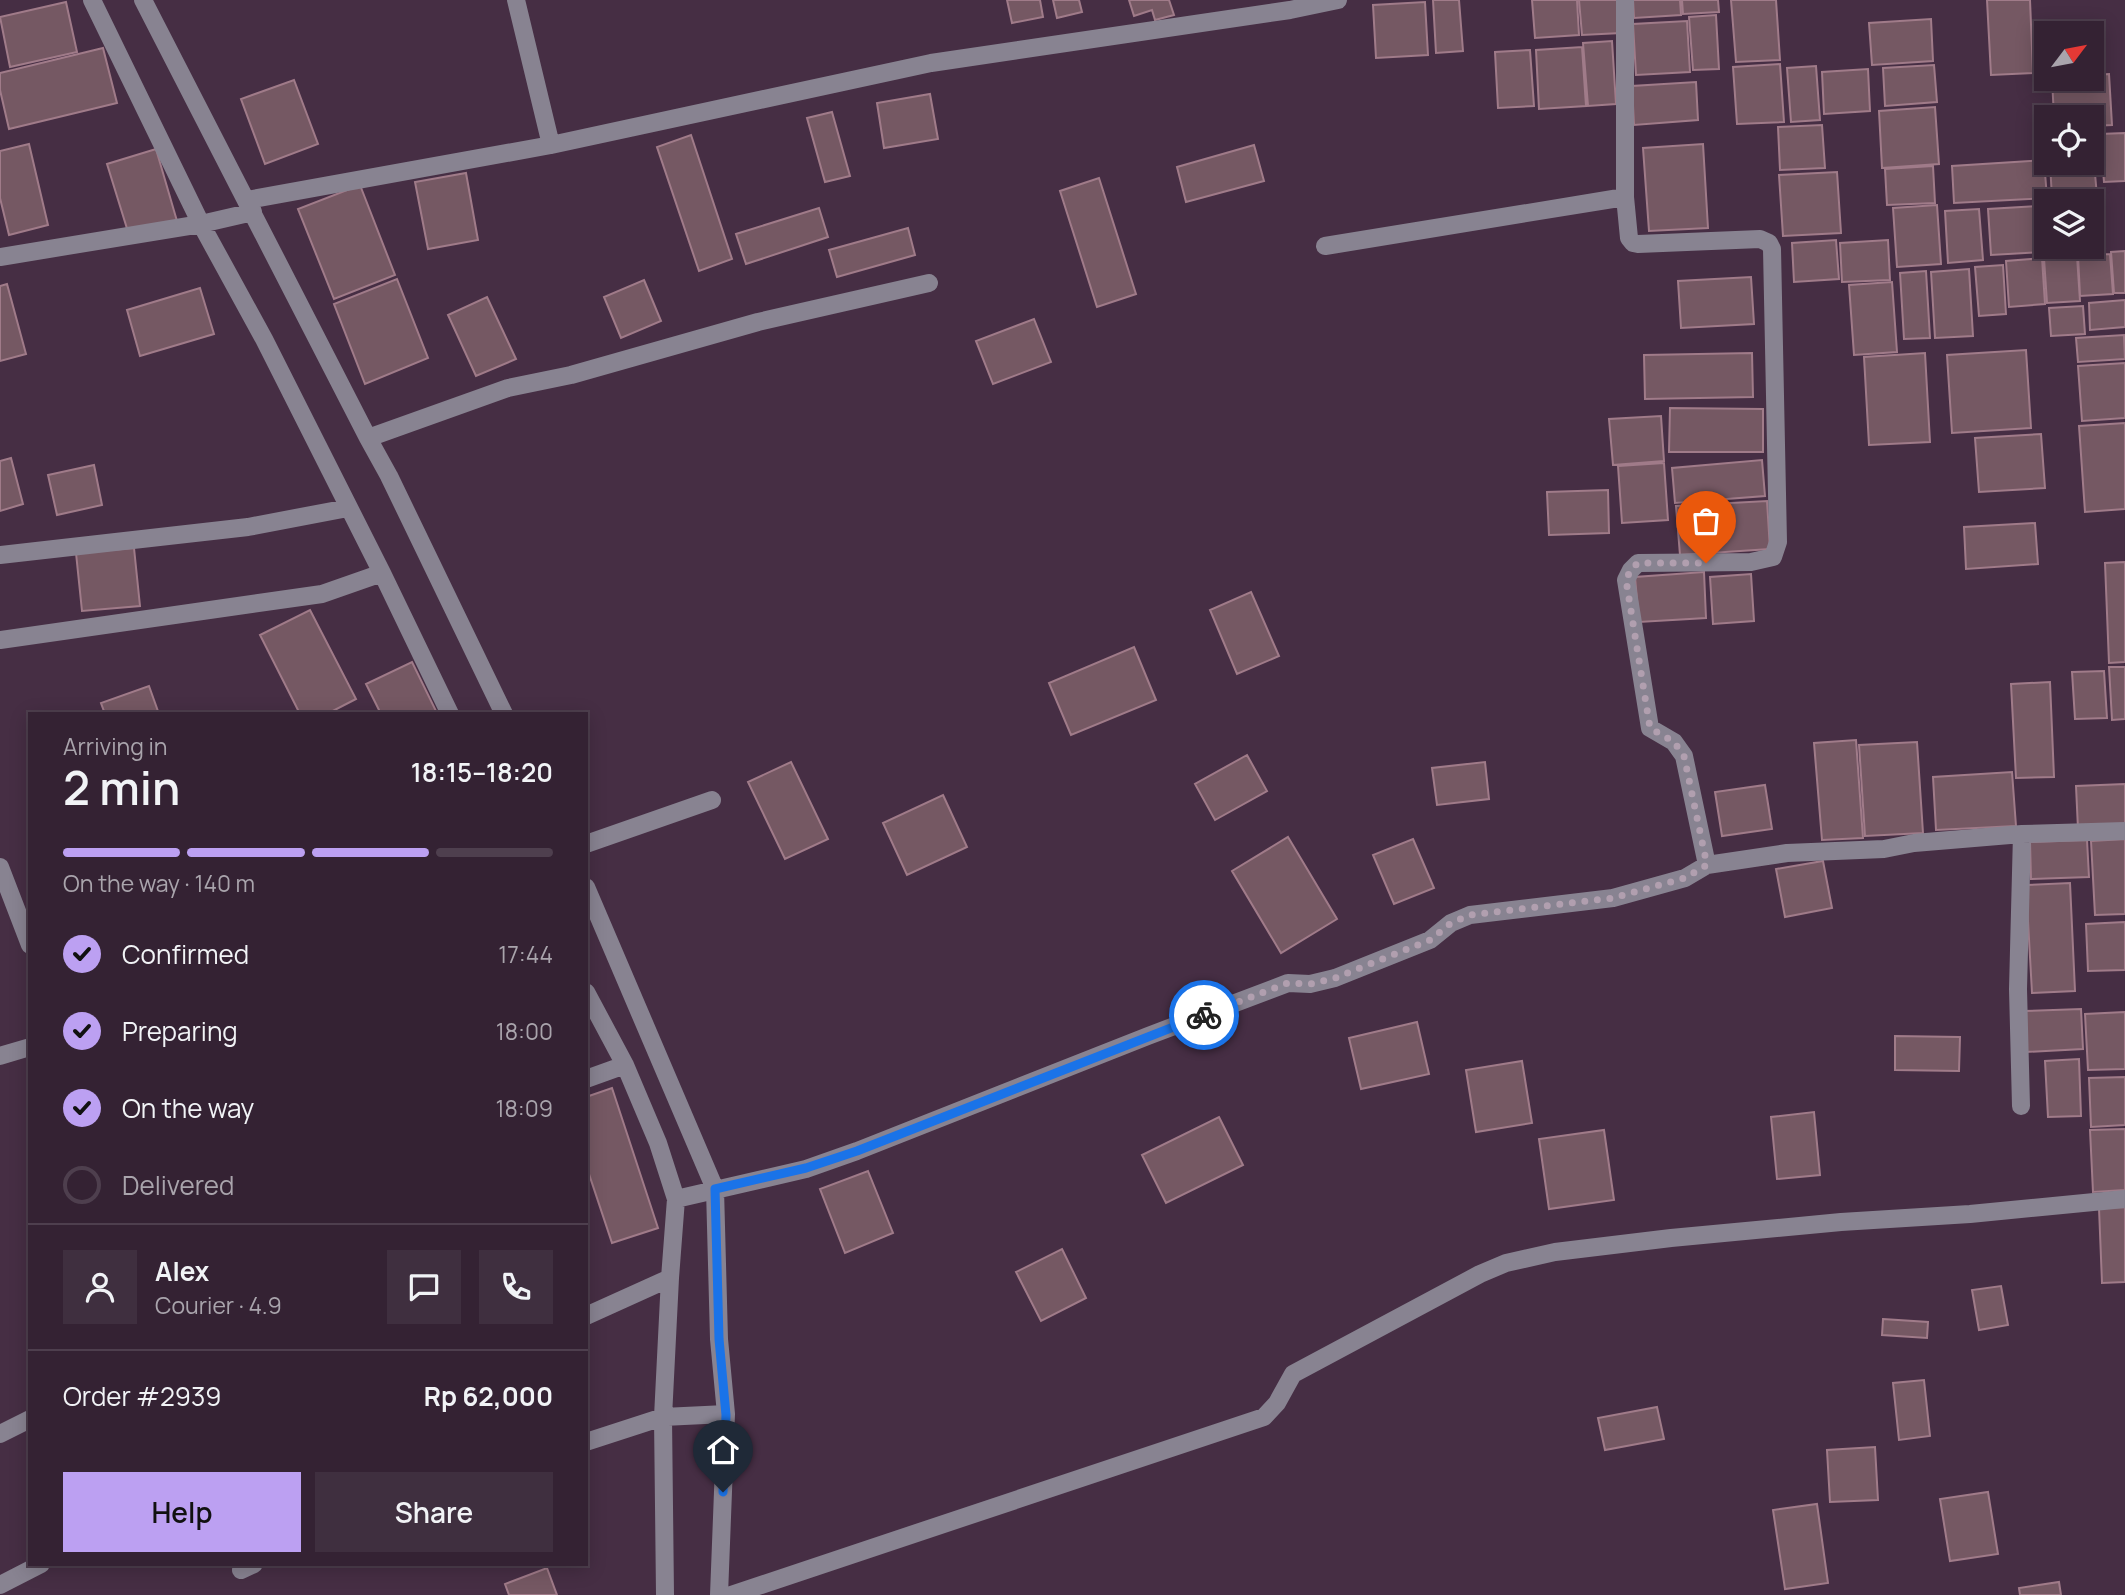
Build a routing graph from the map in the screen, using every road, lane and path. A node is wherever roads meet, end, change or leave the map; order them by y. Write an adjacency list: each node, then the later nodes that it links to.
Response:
1 (92, 0): 10 (street)
2 (144, 0): 9 (street)
3 (516, 0): 7 (street)
4 (1338, 0): 6 (street)
5 (1625, 0): 8 (street)
6 (1289, 5): 7 (street)
7 (551, 145): 9 (street)
8 (1625, 197): 11 (street); 25 (street)
9 (247, 209): 10 (street); 14 (street)
10 (208, 223): 12 (street); 15 (street)
11 (1325, 246)
12 (0, 257)
13 (929, 283): 14 (street)
14 (368, 438): 20 (street)
15 (348, 508): 16 (street); 17 (street)
16 (0, 555)
17 (382, 573): 18 (street); 19 (street)
18 (0, 640)
19 (449, 712)
20 (504, 712)
21 (712, 800): 24 (street)
22 (2125, 831): 23 (street)
23 (2022, 834): 25 (street); 34 (street)
24 (588, 843)
25 (1707, 865): 35 (street)
26 (0, 867): 28 (street)
27 (588, 892): 35 (street)
28 (28, 940)
29 (588, 996): 32 (street)
30 (28, 1048): 31 (street)
31 (0, 1056)
32 (625, 1065): 33 (street); 36 (street)
33 (588, 1078)
34 (2021, 1106)
35 (715, 1189): 36 (street); 40 (street)
36 (676, 1199): 38 (street)
37 (2125, 1199): 49 (street)
38 (670, 1278): 39 (street); 41 (street)
39 (588, 1315)
40 (726, 1415): 41 (street); 48 (street)
41 (663, 1417): 44 (street); 47 (street)
42 (28, 1420): 43 (street)
43 (0, 1434)
44 (588, 1441)
45 (37, 1566): 46 (street)
46 (0, 1585)
47 (665, 1595)
48 (719, 1595)
49 (731, 1595)

